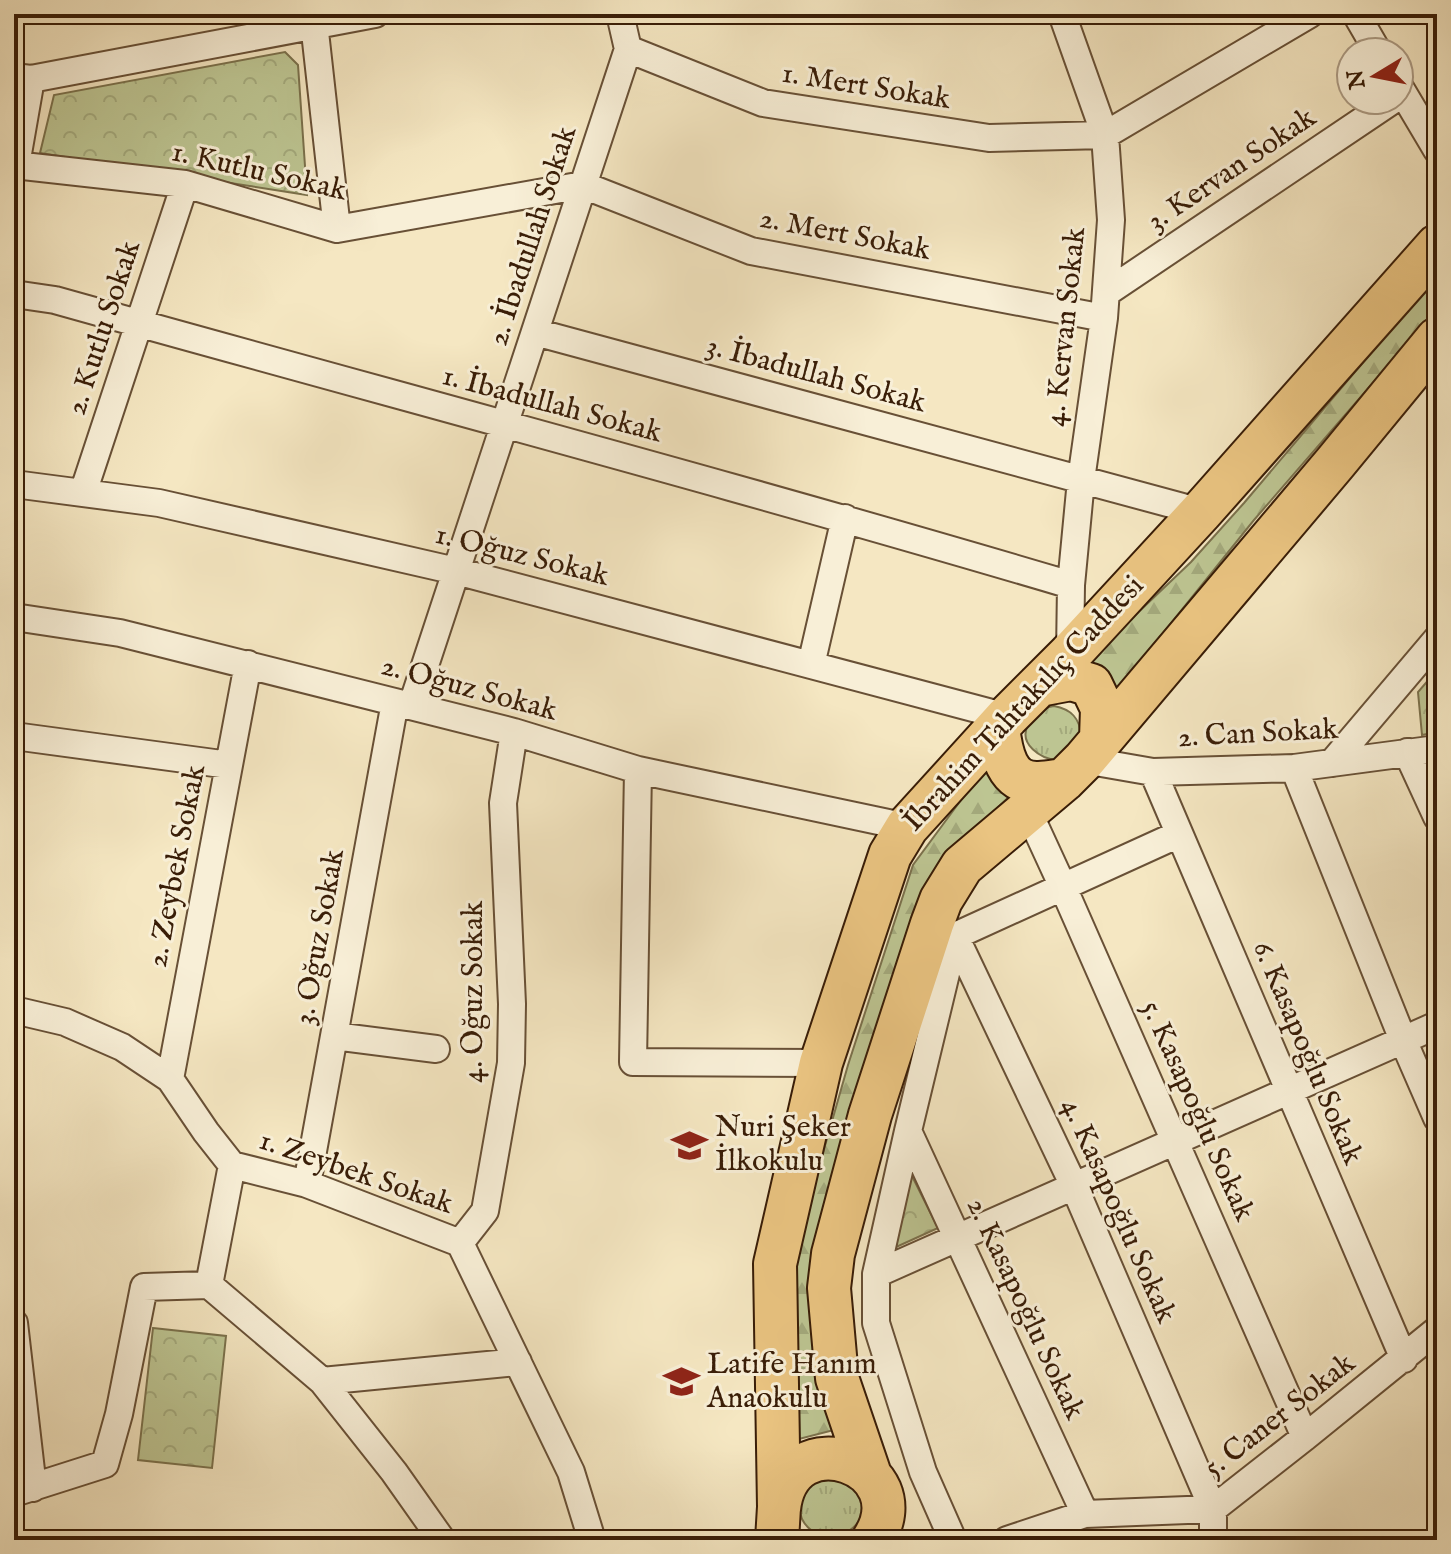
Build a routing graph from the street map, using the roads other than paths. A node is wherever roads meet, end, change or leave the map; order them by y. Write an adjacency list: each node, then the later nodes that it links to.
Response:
1 (375, 14): 6 (street)
2 (620, 14): 8 (street)
3 (1062, 14): 12 (street, 4. Kervan Sokak)
4 (1310, 14): 12 (street)
5 (1356, 14): 7 (street)
6 (314, 20): 9 (street); 17 (street)
7 (1369, 36)
8 (628, 49): 12 (street, 1. Mert Sokak); 16 (street, 2. İbadullah Sokak)
9 (23, 78): 14 (street)
10 (1368, 116): 20 (street, 3. Kervan Sokak)
11 (1414, 116): 13 (street)
12 (1105, 135): 20 (street, 4. Kervan Sokak)
13 (1437, 150)
14 (15, 165): 15 (street, 1. Kutlu Sokak)
15 (185, 184): 17 (street, 1. Kutlu Sokak); 21 (street, 2. Kutlu Sokak)
16 (583, 185): 17 (street, 1. Kutlu Sokak); 20 (street, 2. Mert Sokak); 22 (street, 2. İbadullah Sokak)
17 (337, 229)
18 (1437, 246): 28 (main road, İbrahim Tahtakılıç Caddesi)
19 (14, 294): 21 (street, 1. İbadullah Sokak)
20 (1105, 305): 25 (street, 4. Kervan Sokak)
21 (139, 324): 24 (street, 1. İbadullah Sokak); 27 (street, 2. Kutlu Sokak)
22 (535, 332): 24 (street, 2. İbadullah Sokak); 25 (street, 3. İbadullah Sokak)
23 (1437, 339): 44 (main road)
24 (504, 425): 29 (street, 1. İbadullah Sokak); 30 (street, 2. İbadullah Sokak)
25 (1081, 480): 28 (street, 3. İbadullah Sokak); 31 (street, 4. Kervan Sokak)
26 (14, 484): 27 (street, 1. Oğuz Sokak)
27 (83, 493): 30 (street, 1. Oğuz Sokak)
28 (1201, 512): 34 (main road, İbrahim Tahtakılıç Caddesi)
29 (845, 518): 31 (street, 1. İbadullah Sokak); 36 (street)
30 (456, 571): 36 (street, 1. Oğuz Sokak); 38 (street, 2. İbadullah Sokak)
31 (1071, 585): 34 (street, 4. Kervan Sokak)
32 (14, 617): 35 (street, 2. Oğuz Sokak)
33 (1437, 639): 45 (street)
34 (1070, 654): 37 (main road, İbrahim Tahtakılıç Caddesi)
35 (248, 664): 38 (street, 2. Oğuz Sokak); 46 (street, 2. Zeybek Sokak)
36 (811, 665): 39 (street, 1. Oğuz Sokak)
37 (1039, 685): 39 (main road, İbrahim Tahtakılıç Caddesi); 44 (main road)
38 (404, 703): 40 (street, 2. Oğuz Sokak); 58 (street, 3. Oğuz Sokak)
39 (1002, 722): 44 (main road); 52 (main road, İbrahim Tahtakılıç Caddesi)
40 (514, 732): 48 (street, 2. Oğuz Sokak); 71 (street, 4. Oğuz Sokak)
41 (15, 741): 46 (street)
42 (1437, 749): 43 (street, 2. Can Sokak)
43 (1407, 752): 45 (street, 2. Can Sokak); 51 (street)
44 (1083, 760): 49 (street, 2. Can Sokak); 50 (main road)
45 (1332, 763): 47 (street, 2. Can Sokak)
46 (229, 765): 62 (street, 2. Zeybek Sokak)
47 (1294, 768): 49 (street, 2. Can Sokak); 59 (street)
48 (638, 770): 52 (street, 2. Oğuz Sokak); 61 (street)
49 (1153, 772): 53 (street, 6. Kasapoğlu Sokak)
50 (1028, 811): 54 (street, 5. Kasapoğlu Sokak); 55 (main road)
51 (1437, 817)
52 (907, 827): 61 (main road, İbrahim Tahtakılıç Caddesi)
53 (1179, 834): 54 (street); 63 (street, 6. Kasapoğlu Sokak)
54 (1063, 887): 55 (street); 66 (street, 5. Kasapoğlu Sokak)
55 (943, 930): 65 (street); 69 (street, 4. Kasapoğlu Sokak); 80 (main road)
56 (14, 1010): 62 (street, 1. Zeybek Sokak)
57 (1437, 1025): 59 (street)
58 (334, 1036): 60 (street); 68 (street, 3. Oğuz Sokak)
59 (1403, 1040): 63 (street); 64 (street)
60 (436, 1049)
61 (821, 1063): 84 (main road, İbrahim Tahtakılıç Caddesi)
62 (170, 1079): 67 (street, 1. Zeybek Sokak)
63 (1289, 1090): 66 (street); 76 (street, 6. Kasapoğlu Sokak)
64 (1437, 1118)
65 (908, 1131): 70 (street, 2. Kasapoğlu Sokak); 72 (street)
66 (1175, 1141): 69 (street); 79 (street, 5. Kasapoğlu Sokak)
67 (232, 1165): 68 (street, 1. Zeybek Sokak); 73 (street)
68 (307, 1184): 71 (street, 1. Zeybek Sokak)
69 (1074, 1186): 70 (street); 82 (street, 4. Kasapoğlu Sokak)
70 (957, 1238): 72 (street); 83 (street, 2. Kasapoğlu Sokak)
71 (460, 1243): 77 (street, 1. Zeybek Sokak)
72 (876, 1274): 88 (street)
73 (209, 1285): 78 (street); 81 (street)
74 (14, 1323): 81 (street)
75 (1437, 1330): 76 (street, 5. Caner Sokak)
76 (1404, 1359): 79 (street, 5. Caner Sokak)
77 (518, 1362): 78 (street); 87 (street, 1. Zeybek Sokak)
78 (322, 1381): 86 (street)
79 (1305, 1437): 82 (street, 5. Caner Sokak)
80 (870, 1475): 84 (main road); 85 (main road)
81 (24, 1491)
82 (1213, 1509): 83 (street, 5. Caner Sokak); 90 (street, 4. Kasapoğlu Sokak)
83 (1085, 1514): 89 (street, 5. Caner Sokak)
84 (782, 1529)
85 (884, 1532)
86 (442, 1540)
87 (592, 1540)
88 (953, 1540)
89 (1007, 1540)
90 (1217, 1540)

